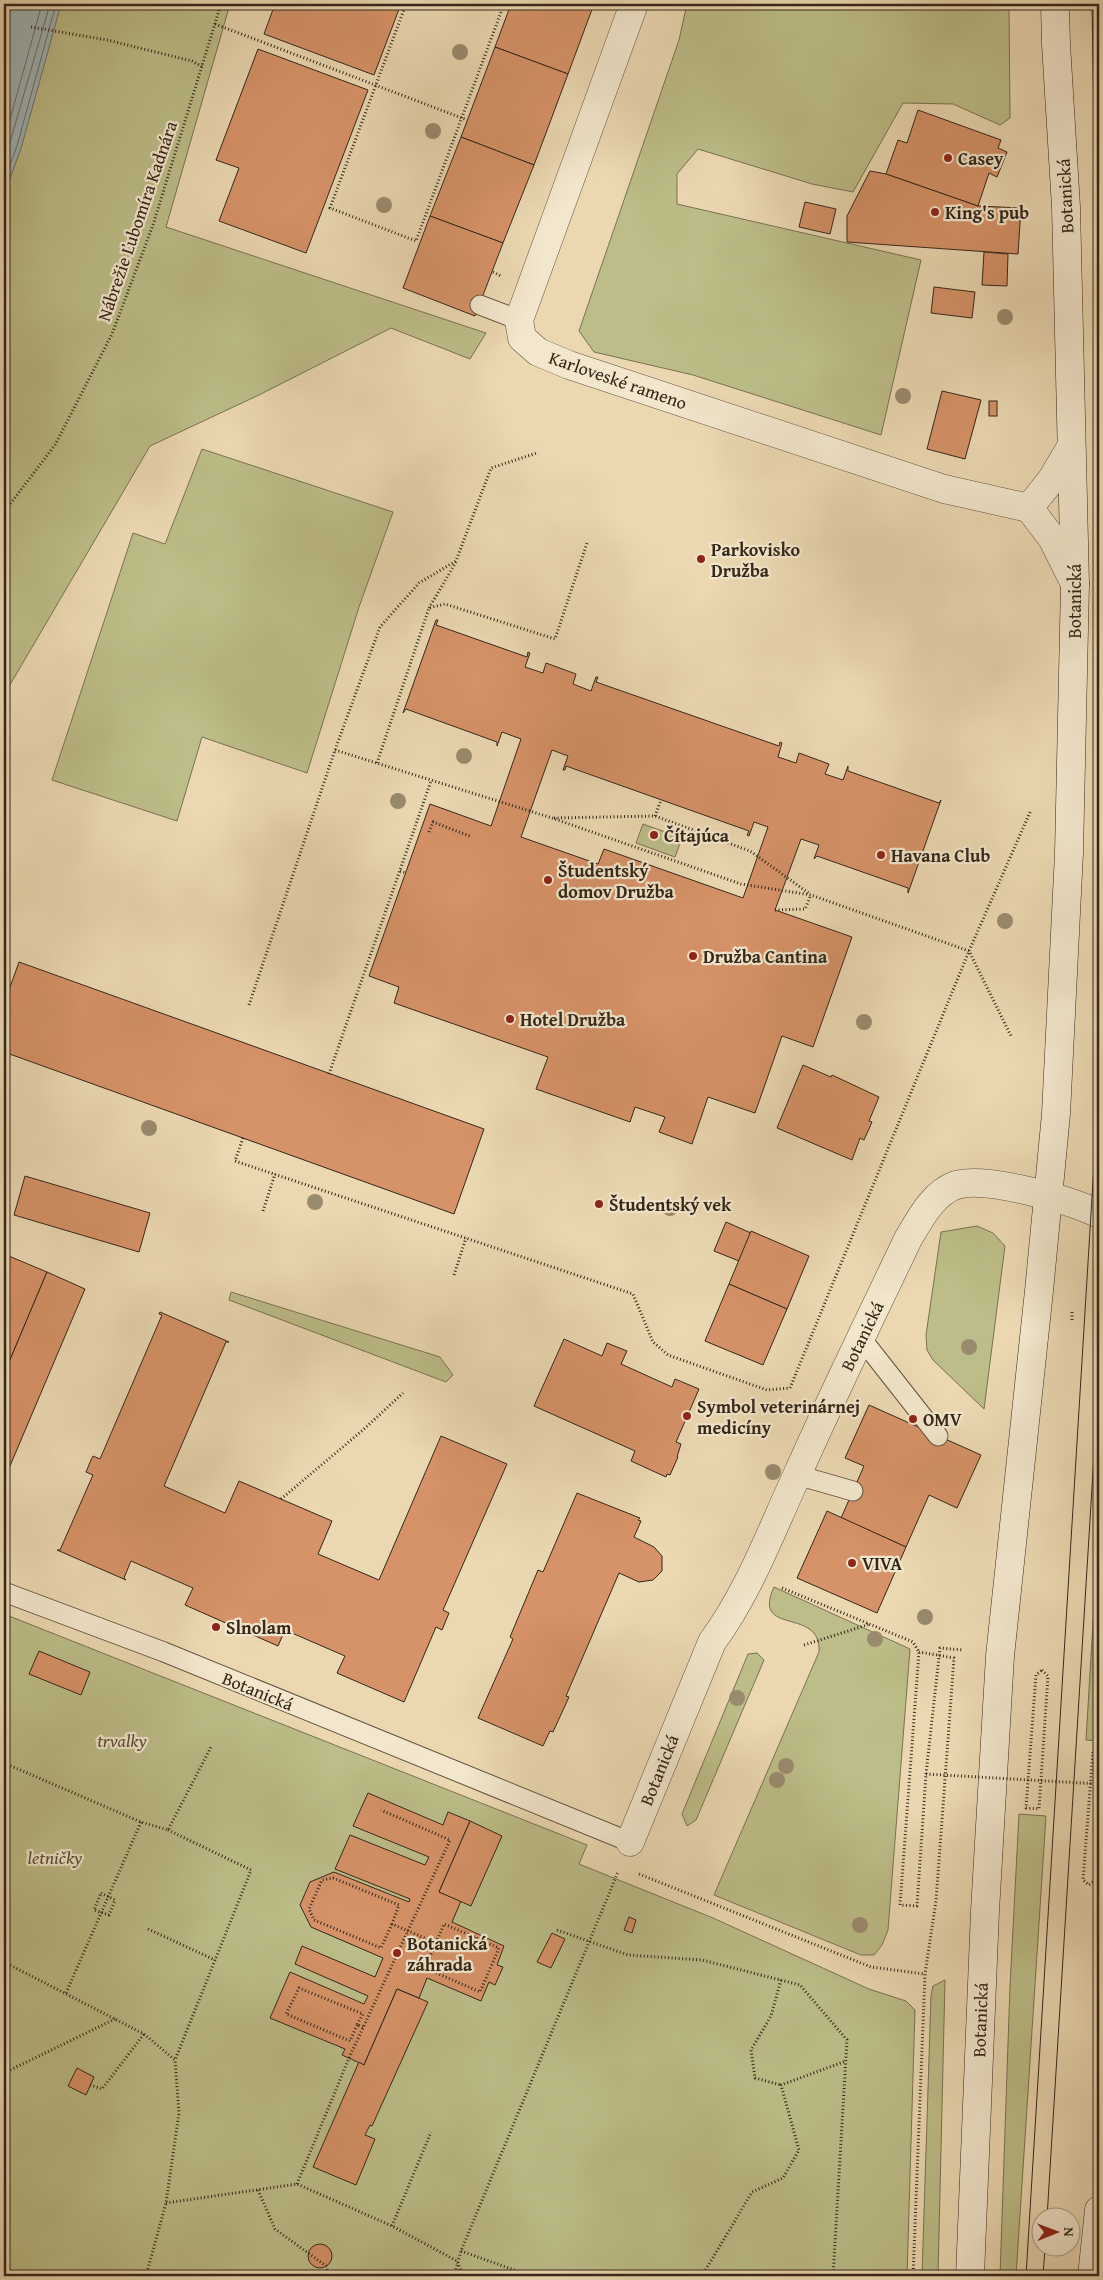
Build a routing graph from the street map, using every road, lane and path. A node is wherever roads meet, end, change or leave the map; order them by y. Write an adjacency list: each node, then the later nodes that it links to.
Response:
1 (221, 4): 6 (path, Nábrežie Ľubomíra Kadnára)
2 (406, 4): 9 (path)
3 (504, 4): 10 (path)
4 (634, 4): 17 (main road)
5 (1055, 4): 18 (main road, Botanická)
6 (215, 24): 8 (path, Nábrežie Ľubomíra Kadnára); 9 (path)
7 (32, 27): 8 (path)
8 (203, 66): 21 (path, Nábrežie Ľubomíra Kadnára)
9 (376, 85): 10 (path); 12 (path)
10 (462, 118): 11 (path); 12 (path)
11 (467, 120)
12 (416, 241): 13 (path)
13 (421, 242)
14 (493, 272): 15 (path)
15 (502, 276)
16 (480, 306): 17 (lane)
17 (519, 320): 20 (main road, Karloveské rameno)
18 (1071, 447): 20 (main road); 24 (main road, Botanická)
19 (537, 453): 23 (path)
20 (1029, 508): 24 (main road)
21 (4, 512)
22 (587, 543): 25 (path)
23 (456, 561): 25 (path); 26 (path)
24 (1075, 584): 45 (main road, Botanická)
25 (429, 608): 27 (path)
26 (335, 750): 27 (path); 40 (path)
27 (377, 763): 28 (path)
28 (431, 780): 32 (path); 35 (path)
29 (661, 800): 31 (path)
30 (1032, 810): 39 (path)
31 (655, 816): 32 (path); 37 (path)
32 (552, 818): 37 (path)
33 (429, 832): 34 (path)
34 (472, 837)
35 (400, 871): 36 (path); 42 (path)
36 (406, 873)
37 (811, 894): 38 (path); 39 (path)
38 (775, 910)
39 (969, 951): 41 (path); 48 (path)
40 (249, 1005)
41 (1011, 1036)
42 (329, 1074)
43 (243, 1138): 44 (path)
44 (275, 1174): 46 (path); 48 (path)
45 (1047, 1197): 47 (main road, Botanická); 50 (main road, Botanická); 115 (main road, Botanická)
46 (263, 1212)
47 (1099, 1214)
48 (466, 1238): 49 (path)
49 (454, 1275)
50 (861, 1338): 52 (lane); 53 (main road, Botanická)
51 (403, 1393): 55 (path)
52 (938, 1436)
53 (797, 1475): 54 (lane); 74 (main road, Botanická)
54 (853, 1491)
55 (281, 1499)
56 (774, 1584): 58 (path)
57 (4, 1592): 74 (lane, Botanická)
58 (870, 1624): 59 (path); 61 (path)
59 (804, 1645)
60 (963, 1650): 62 (path)
61 (919, 1652): 62 (path); 66 (path)
62 (938, 1656): 66 (path); 87 (path)
63 (211, 1746): 73 (path)
64 (1099, 1751): 70 (path)
65 (4, 1763): 72 (path)
66 (926, 1774): 67 (path, bridge)
67 (1027, 1780): 68 (path, bridge); 69 (path)
68 (1099, 1784)
69 (1026, 1796)
70 (1099, 1804)
71 (382, 1810): 80 (path)
72 (141, 1822): 73 (path); 76 (path)
73 (168, 1830): 85 (path)
74 (625, 1854): 83 (path)
75 (638, 1874): 87 (path)
76 (109, 1896): 77 (path); 77 (path); 77 (path)
77 (102, 1912): 89 (path)
78 (392, 1924): 78 (path); 80 (path)
79 (148, 1929): 85 (path)
80 (408, 1930): 84 (path); 92 (path)
81 (557, 1930): 83 (path)
82 (477, 1938): 84 (path); 84 (path); 84 (path)
83 (590, 1942): 88 (path); 105 (path)
84 (436, 1943)
85 (215, 1960): 94 (path)
86 (4, 1962): 89 (path)
87 (925, 1974): 114 (path)
88 (781, 1980): 95 (path); 98 (path)
89 (66, 1993): 90 (path)
90 (115, 2018): 93 (path); 96 (path)
91 (357, 2025): 91 (path); 92 (path)
92 (363, 2027): 100 (path)
93 (144, 2034): 94 (path); 97 (path)
94 (175, 2060): 102 (path)
95 (846, 2061): 98 (path); 113 (path)
96 (4, 2073)
97 (90, 2085)
98 (781, 2085): 112 (path)
99 (431, 2132): 104 (path)
100 (297, 2184): 101 (path); 104 (path)
101 (258, 2190): 102 (path); 108 (path)
102 (166, 2203): 107 (path)
103 (1099, 2210): 116 (main road)
104 (392, 2226): 106 (path)
105 (461, 2251): 106 (path); 111 (path)
106 (457, 2261): 109 (path); 110 (path)
107 (146, 2276)
108 (326, 2276)
109 (454, 2276)
110 (463, 2276)
111 (531, 2276)
112 (702, 2276)
113 (833, 2276)
114 (913, 2276)
115 (970, 2276)
116 (1092, 2276)

